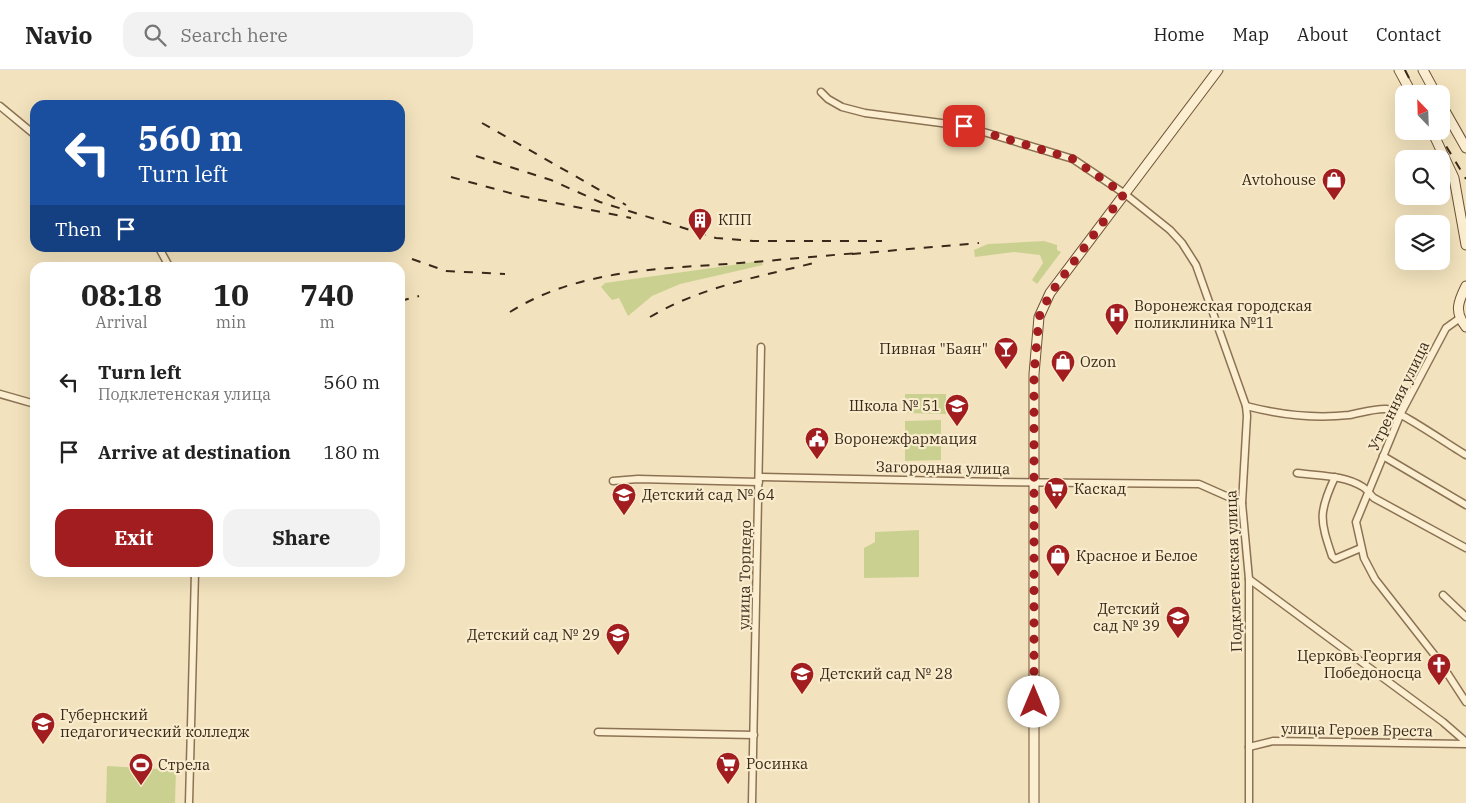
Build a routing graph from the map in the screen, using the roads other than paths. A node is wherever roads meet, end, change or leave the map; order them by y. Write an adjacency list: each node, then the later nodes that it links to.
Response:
1 (1218, 70): 12 (street)
2 (1399, 70): 4 (street)
3 (1423, 70): 5 (street)
4 (1407, 85)
5 (1431, 85)
6 (821, 92): 12 (street, Подклетенская улица)
7 (0, 106): 9 (street)
8 (1450, 120): 11 (street)
9 (30, 131)
10 (1436, 140): 13 (street)
11 (1466, 148)
12 (1124, 194): 20 (street, Подклетенская улица); 28 (street)
13 (1466, 245)
14 (1466, 286): 15 (street)
15 (1460, 318): 16 (street); 21 (street, Утренняя улица)
16 (1466, 327)
17 (761, 347): 26 (street, улица Торпедо)
18 (0, 394): 19 (street)
19 (30, 403)
20 (1246, 406): 21 (street); 30 (street, Подклетенская улица)
21 (1401, 413): 22 (street); 23 (street, Утренняя улица)
22 (1466, 455)
23 (1383, 456): 29 (street, Утренняя улица); 31 (street)
24 (1297, 473): 25 (street)
25 (1335, 477): 29 (street); 32 (street)
26 (760, 479): 27 (street, Загородная улица); 28 (street, Загородная улица); 40 (street, улица Торпедо)
27 (612, 481)
28 (1035, 482): 30 (street, Загородная улица); 45 (street)
29 (1367, 490): 32 (street, Утренняя улица); 33 (street)
30 (1242, 503): 35 (street, Подклетенская улица)
31 (1466, 505)
32 (1361, 548): 38 (street, Утренняя улица)
33 (1466, 548)
34 (195, 577): 43 (street)
35 (1249, 579): 41 (street); 42 (street, Подклетенская улица)
36 (1443, 595): 37 (street)
37 (1466, 617)
38 (1466, 702)
39 (598, 732): 40 (street)
40 (754, 735): 44 (street, улица Торпедо)
41 (1466, 743): 42 (street, улица Героев Бреста)
42 (1249, 747): 46 (street, Подклетенская улица)
43 (189, 803)
44 (752, 803)
45 (1034, 803)
46 (1249, 803)

